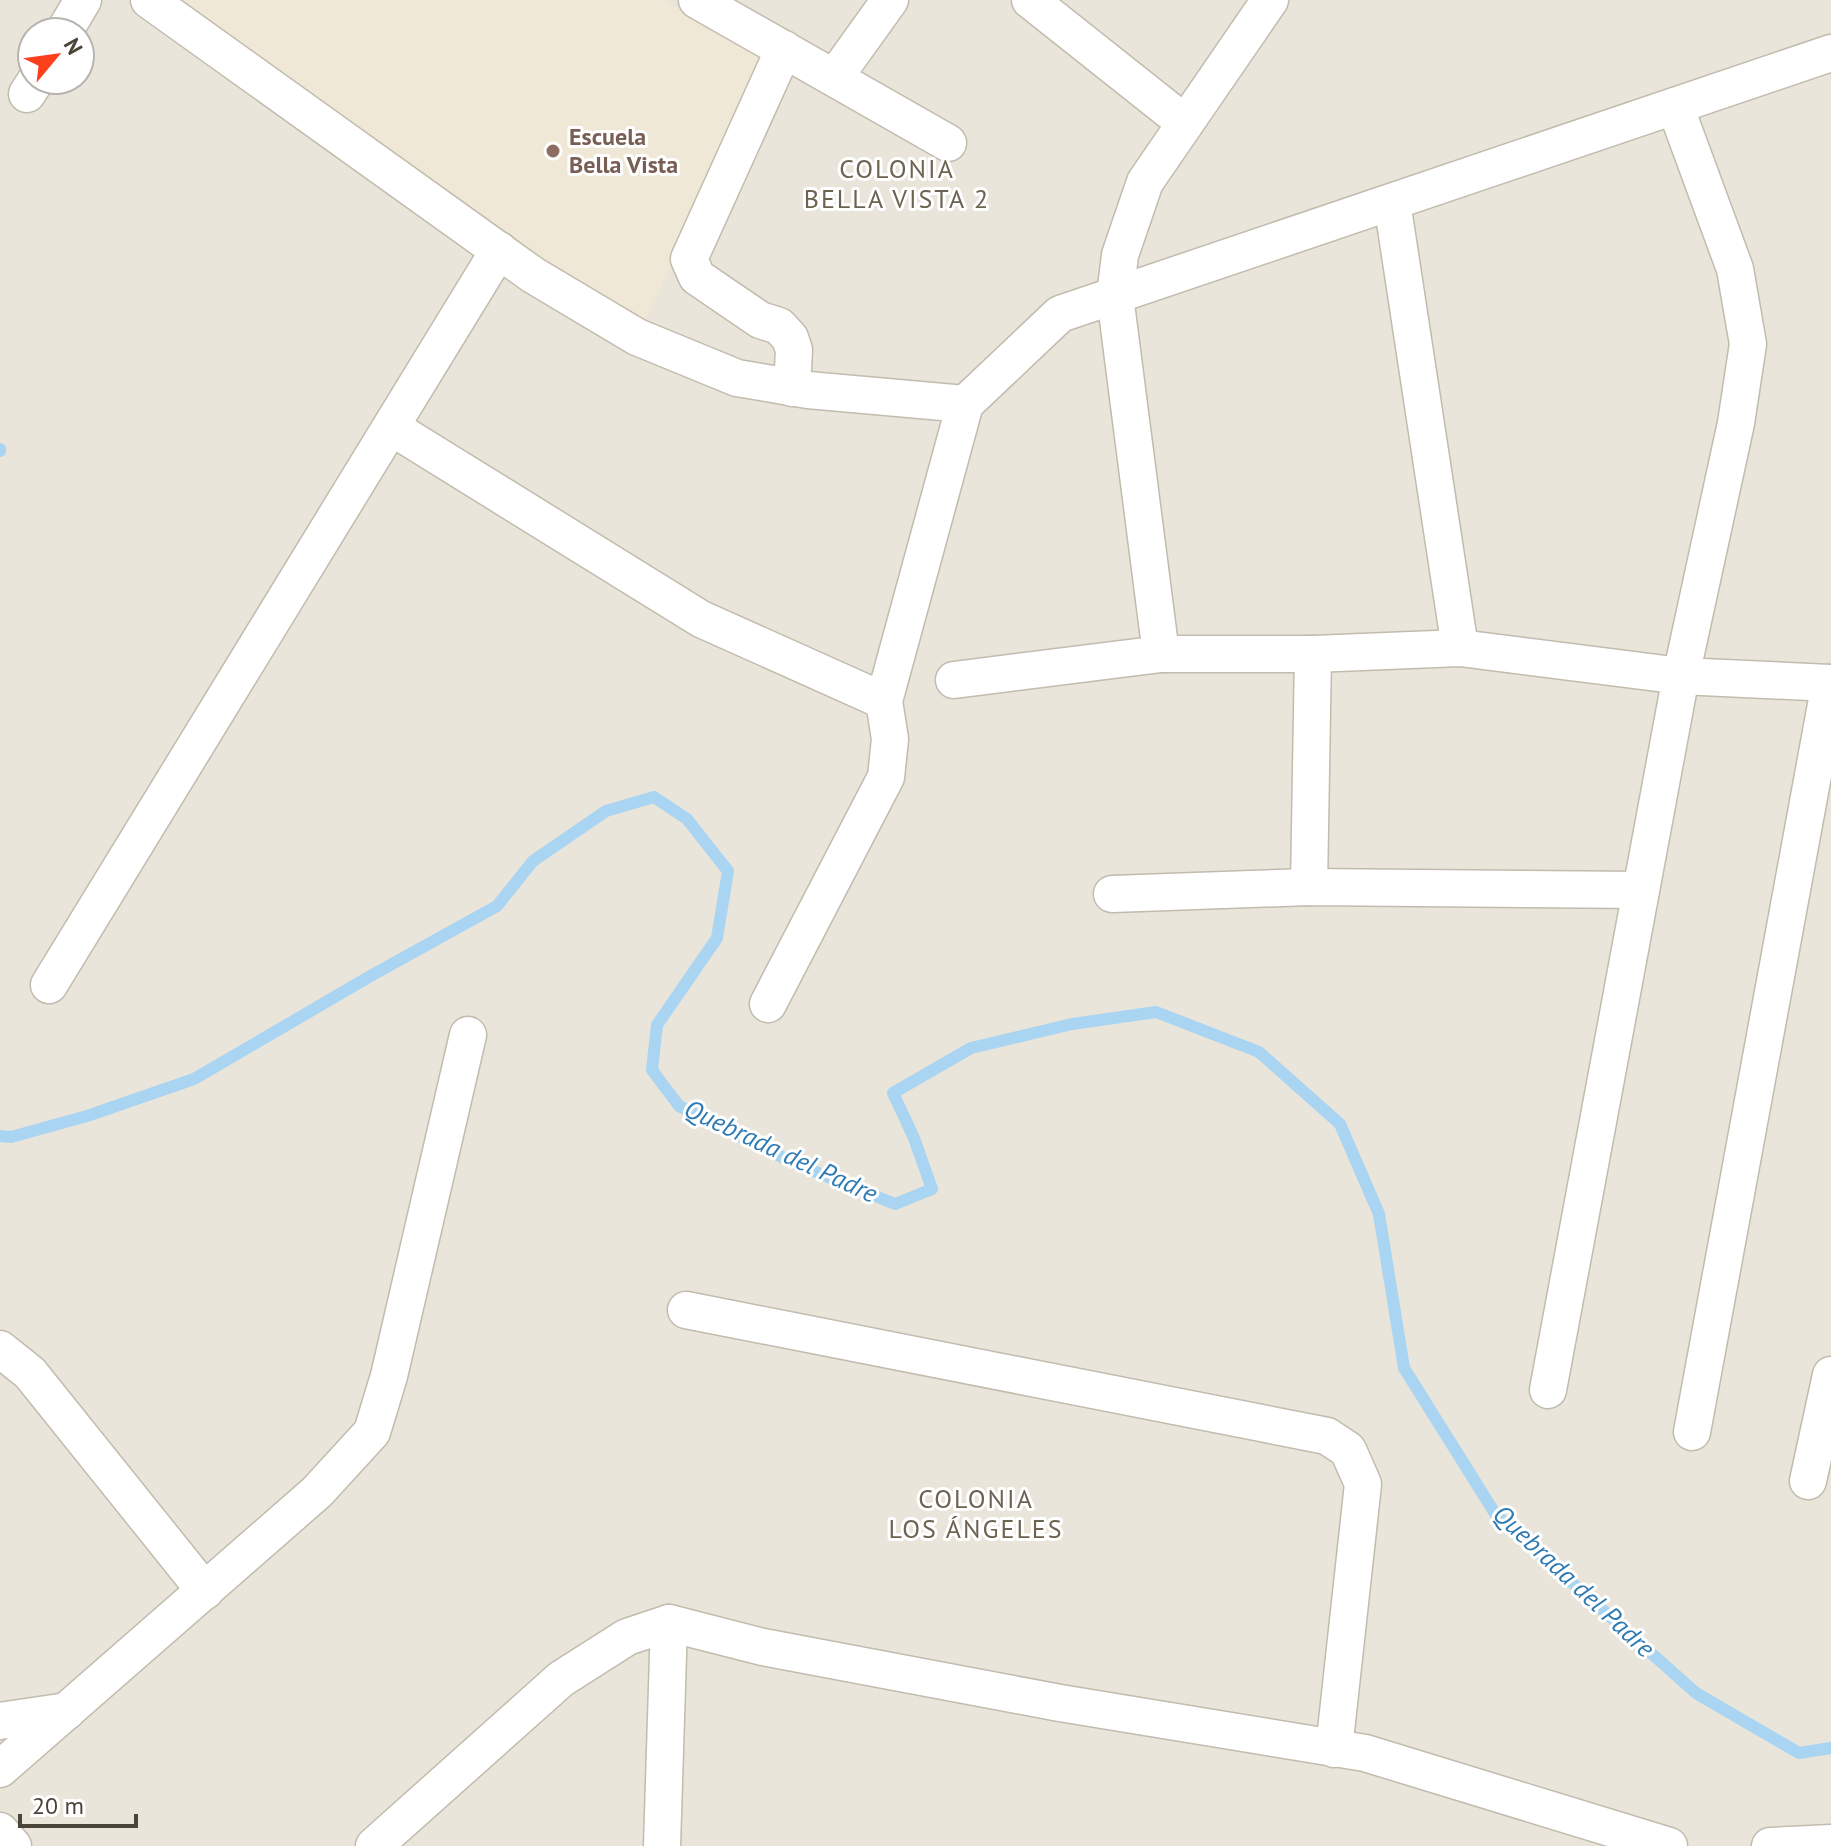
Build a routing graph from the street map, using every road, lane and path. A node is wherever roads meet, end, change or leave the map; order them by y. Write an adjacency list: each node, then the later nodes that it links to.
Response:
1 (149, 0): 13 (street)
2 (697, 0): 6 (street)
3 (890, 0): 8 (street)
4 (1030, 0): 10 (street)
5 (1270, 0): 10 (street)
6 (784, 49): 8 (street); 15 (street)
7 (1831, 53): 9 (street)
8 (834, 78): 11 (street)
9 (1675, 106): 12 (street); 21 (street)
10 (1185, 123): 14 (street)
11 (948, 143)
12 (1392, 202): 14 (street); 18 (street)
13 (499, 250): 15 (street); 17 (street)
14 (1115, 296): 16 (street); 19 (street)
15 (792, 388): 16 (street)
16 (965, 404): 24 (street)
17 (391, 427): 24 (street); 28 (street)
18 (1460, 648): 20 (street); 21 (street)
19 (1161, 654): 20 (street); 22 (street)
20 (1313, 654): 25 (street)
21 (1681, 676): 23 (street); 26 (street)
22 (954, 680)
23 (1830, 683): 35 (street)
24 (884, 701): 29 (street)
25 (1309, 887): 26 (street); 27 (street)
26 (1641, 890): 34 (street)
27 (1112, 894)
28 (49, 985)
29 (768, 1004)
30 (468, 1035): 37 (street)
31 (686, 1310): 41 (street)
32 (0, 1349): 37 (street)
33 (1831, 1375): 36 (street)
34 (1548, 1390)
35 (1692, 1432)
36 (1808, 1481)
37 (205, 1591): 39 (street)
38 (669, 1623): 41 (street); 46 (street); 47 (street)
39 (67, 1711): 40 (street); 42 (street)
40 (0, 1721)
41 (1334, 1749): 48 (street)
42 (0, 1769)
43 (0, 1831): 45 (street)
44 (1831, 1843): 49 (street)
45 (13, 1846)
46 (374, 1846)
47 (662, 1846)
48 (1669, 1846)
49 (1770, 1846)

